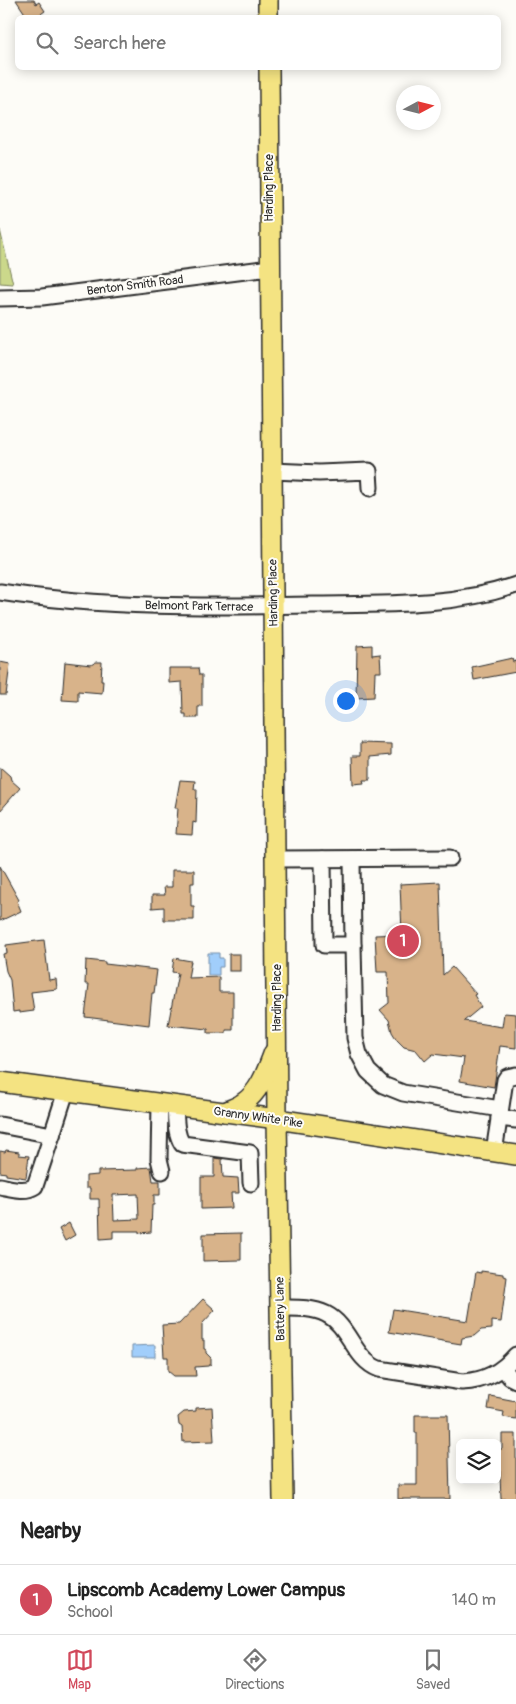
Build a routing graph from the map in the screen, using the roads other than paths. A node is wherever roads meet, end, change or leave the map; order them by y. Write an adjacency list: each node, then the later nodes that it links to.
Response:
1 (268, 0): 2 (main road)
2 (268, 15)
3 (269, 70): 4 (main road, Harding Place)
4 (270, 268): 5 (street, Benton Smith Road); 6 (main road, Harding Place)
5 (0, 298)
6 (272, 471): 7 (street); 10 (main road, Harding Place)
7 (370, 488)
8 (516, 585): 10 (street, Belmont Park Terrace)
9 (0, 592): 10 (street, Belmont Park Terrace)
10 (273, 606): 12 (main road, Harding Place)
11 (450, 858): 14 (street)
12 (276, 859): 13 (street); 16 (main road, Harding Place)
13 (323, 859): 14 (street); 15 (street)
14 (352, 859): 15 (street)
15 (353, 945): 22 (street)
16 (277, 1044): 21 (main road); 23 (main road, Harding Place)
17 (516, 1075): 22 (street)
18 (0, 1082): 19 (main road, Granny White Pike)
19 (66, 1091): 20 (main road, Granny White Pike); 26 (street)
20 (168, 1104): 21 (main road, Granny White Pike); 29 (street); 30 (street)
21 (226, 1112): 23 (main road, Granny White Pike)
22 (500, 1114): 24 (street); 27 (street)
23 (277, 1119): 27 (main road, Granny White Pike); 32 (main road, Battery Lane)
24 (516, 1120)
25 (0, 1125): 26 (street)
26 (52, 1135): 31 (street)
27 (494, 1152): 28 (main road, Granny White Pike)
28 (516, 1155)
29 (162, 1171)
30 (251, 1183)
31 (0, 1186)
32 (280, 1308): 34 (street); 36 (main road, Battery Lane)
33 (516, 1355): 34 (street)
34 (503, 1368): 35 (street)
35 (516, 1380)
36 (283, 1499)

